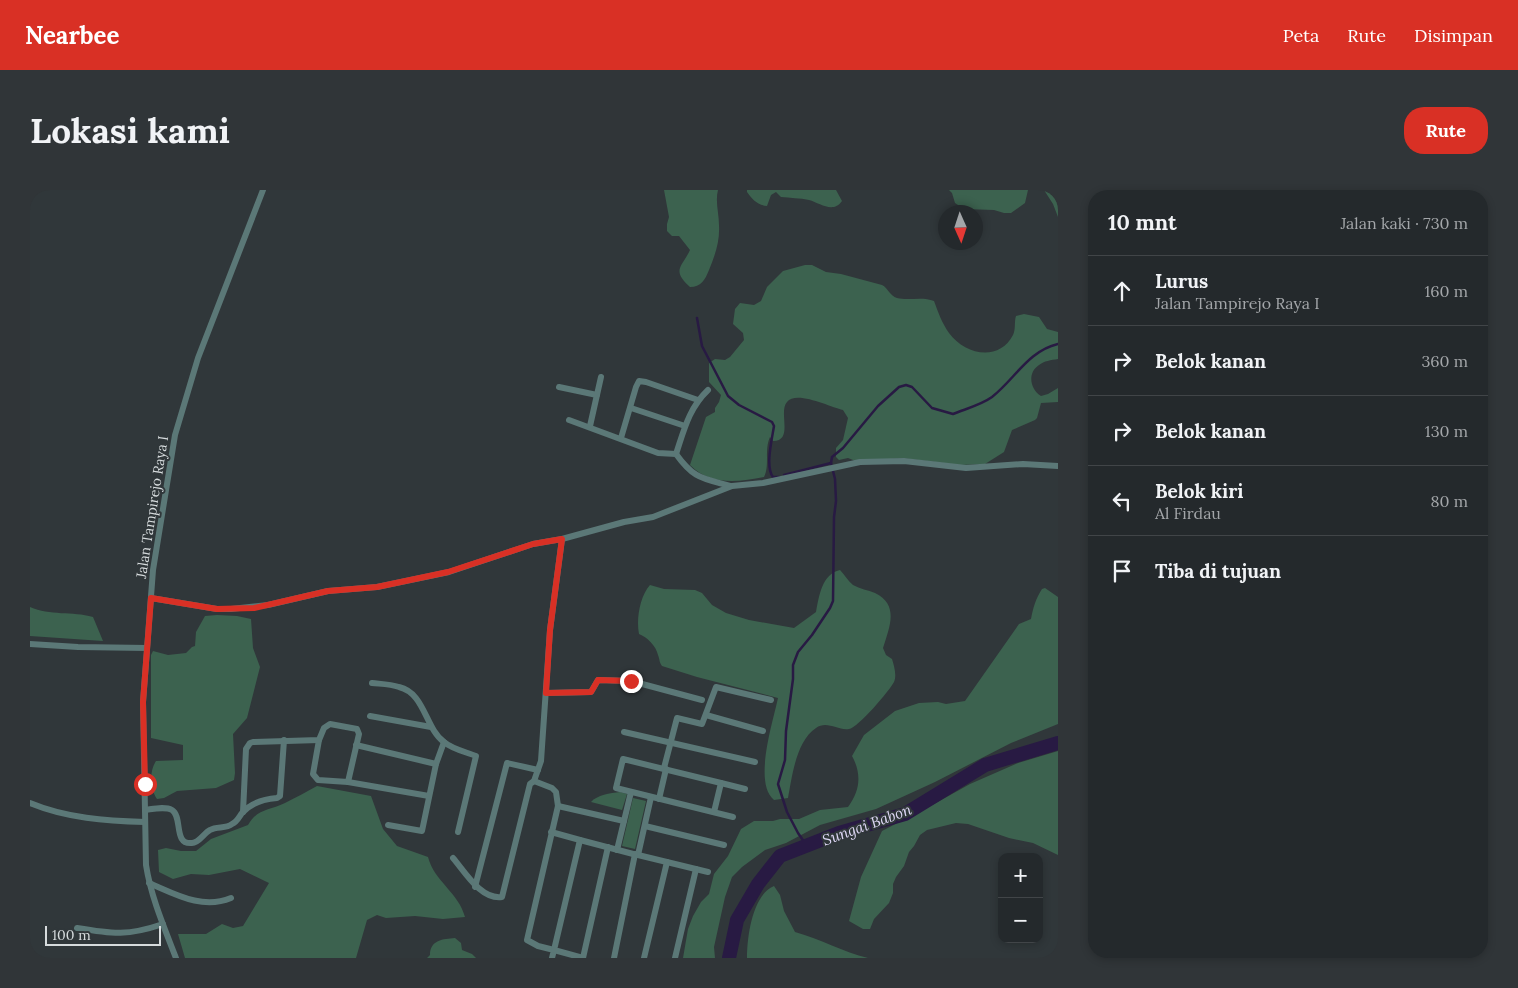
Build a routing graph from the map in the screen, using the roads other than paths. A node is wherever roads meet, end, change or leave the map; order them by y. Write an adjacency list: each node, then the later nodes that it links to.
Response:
1 (262, 190): 16 (street, Jalan Tampirejo Raya I)
2 (601, 377): 5 (street)
3 (559, 388): 5 (street)
4 (708, 390): 6 (street)
5 (597, 395): 9 (street)
6 (698, 400): 7 (street); 10 (street)
7 (631, 408): 10 (street); 11 (street)
8 (569, 420): 9 (street)
9 (590, 426): 11 (street)
10 (685, 426): 12 (street)
11 (621, 438): 12 (street)
12 (676, 454): 14 (street)
13 (1058, 466): 14 (street)
14 (732, 486): 15 (street)
15 (562, 539): 16 (street); 20 (street)
16 (151, 598): 18 (street, Jalan Tampirejo Raya I)
17 (30, 644): 18 (street)
18 (147, 648): 47 (street, Jalan Tampirejo Raya I)
19 (372, 683): 25 (street)
20 (546, 693): 21 (street); 36 (street)
21 (702, 700)
22 (771, 700): 23 (street)
23 (706, 715): 26 (street); 31 (street)
24 (370, 716): 25 (street)
25 (431, 727): 30 (street)
26 (763, 731)
27 (624, 732): 31 (street)
28 (284, 740): 29 (street); 48 (street); 48 (street)
29 (319, 740): 32 (street); 38 (street)
30 (444, 742): 34 (street); 55 (street)
31 (671, 742): 33 (street); 35 (street)
32 (356, 745): 34 (street); 38 (street)
33 (755, 762)
34 (436, 764): 42 (street)
35 (665, 768): 39 (street); 41 (street); 44 (street)
36 (538, 770): 37 (street); 67 (street)
37 (534, 781): 46 (street); 67 (street)
38 (348, 782): 42 (street)
39 (721, 783): 40 (street); 49 (street)
40 (745, 789)
41 (631, 792): 43 (street); 51 (street)
42 (429, 796): 53 (street)
43 (652, 797): 44 (street); 54 (street)
44 (660, 799): 49 (street)
45 (30, 802): 52 (street)
46 (558, 806): 51 (street); 56 (street)
47 (146, 810): 48 (street); 52 (street, Jalan Tampirejo Raya I)
48 (243, 812)
49 (714, 812): 50 (street)
50 (733, 817)
51 (624, 821): 60 (street)
52 (145, 822): 66 (street, Jalan Tampirejo Raya I)
53 (388, 825)
54 (645, 826): 58 (street); 61 (street)
55 (458, 832)
56 (551, 832): 57 (street); 71 (street)
57 (580, 840): 59 (street); 71 (street)
58 (724, 845)
59 (608, 847): 60 (street); 74 (street)
60 (617, 850): 61 (street)
61 (637, 855): 63 (street); 75 (street)
62 (454, 858): 67 (street)
63 (666, 862): 64 (street); 76 (street)
64 (696, 869): 65 (street); 77 (street)
65 (708, 872)
66 (149, 883): 68 (street); 69 (street, Jalan Tampirejo Raya I)
67 (475, 887)
68 (231, 898)
69 (163, 924): 70 (street); 72 (street, Jalan Tampirejo Raya I)
70 (77, 928)
71 (554, 950): 73 (street); 74 (street)
72 (176, 958)
73 (552, 958)
74 (583, 958)
75 (614, 958)
76 (644, 958)
77 (675, 958)

